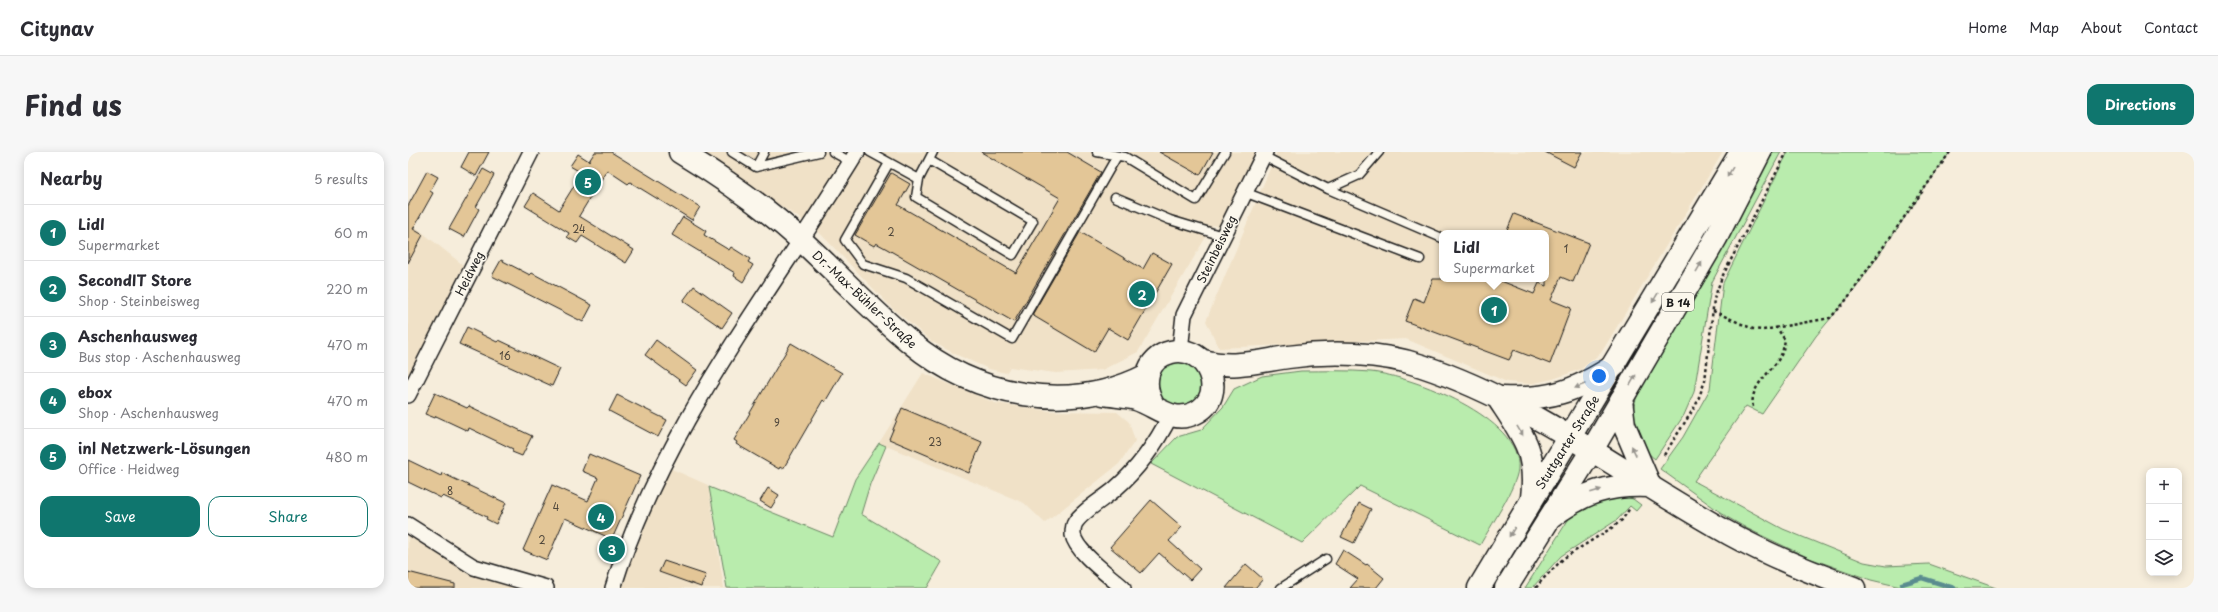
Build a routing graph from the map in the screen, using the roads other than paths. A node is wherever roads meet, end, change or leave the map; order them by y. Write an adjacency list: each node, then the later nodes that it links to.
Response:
1 (531, 152): 33 (street, Heidweg)
2 (680, 152): 25 (street, Dr.-Max-Bühler-Straße)
3 (732, 152): 18 (lane)
4 (764, 152): 18 (lane)
5 (819, 152): 18 (lane)
6 (833, 152): 16 (lane)
7 (870, 152): 17 (lane)
8 (1099, 152): 15 (lane)
9 (1225, 152): 15 (lane)
10 (1379, 152): 20 (lane)
11 (1741, 152): 30 (street, Stuttgarter Straße / B 14, one-way to 30)
12 (1760, 152): 36 (street, Stuttgarter Straße / B 14, one-way to 12)
13 (1264, 154): 20 (lane); 21 (street, Steinbeisweg)
14 (931, 156): 19 (lane); 19 (lane)
15 (1117, 156): 17 (lane)
16 (854, 157): 25 (street)
17 (889, 163): 19 (lane)
18 (756, 167)
19 (918, 179)
20 (1328, 189): 24 (lane)
21 (1244, 192): 23 (street, Steinbeisweg); 26 (lane)
22 (1115, 197): 23 (lane)
23 (1223, 236): 27 (street, Steinbeisweg)
24 (1439, 237)
25 (801, 240): 32 (street, Dr.-Max-Bühler-Straße); 46 (street)
26 (1420, 259)
27 (1180, 350): 28 (street); 31 (street)
28 (1204, 361): 29 (street); 35 (street)
29 (1256, 363): 34 (street); 35 (street)
30 (1614, 366): 34 (street, one-way to 34); 38 (street, Stuttgarter Straße / B 14)
31 (1147, 375): 32 (street, Dr.-Max-Bühler-Straße); 37 (street)
32 (1096, 393): 37 (street, Dr.-Max-Bühler-Straße)
33 (408, 395)
34 (1499, 398): 38 (street); 41 (street, one-way to 41)
35 (1208, 399): 37 (street)
36 (1621, 400): 39 (street, Stuttgarter Straße / B 14); 40 (street, one-way to 36)
37 (1162, 411): 47 (street)
38 (1571, 437): 39 (street); 41 (street, Stuttgarter Straße / B 14)
39 (1598, 453): 40 (street); 42 (street, Stuttgarter Straße / B 14)
40 (1644, 483): 42 (street, one-way to 40); 51 (street)
41 (1532, 498): 49 (street, Stuttgarter Straße / B 14, one-way to 49)
42 (1550, 518): 50 (street, Stuttgarter Straße / B 14)
43 (408, 525): 45 (street)
44 (1326, 559): 48 (lane)
45 (546, 588)
46 (613, 588)
47 (1123, 588)
48 (1281, 588)
49 (1479, 588)
50 (1506, 588)
51 (1854, 588)

